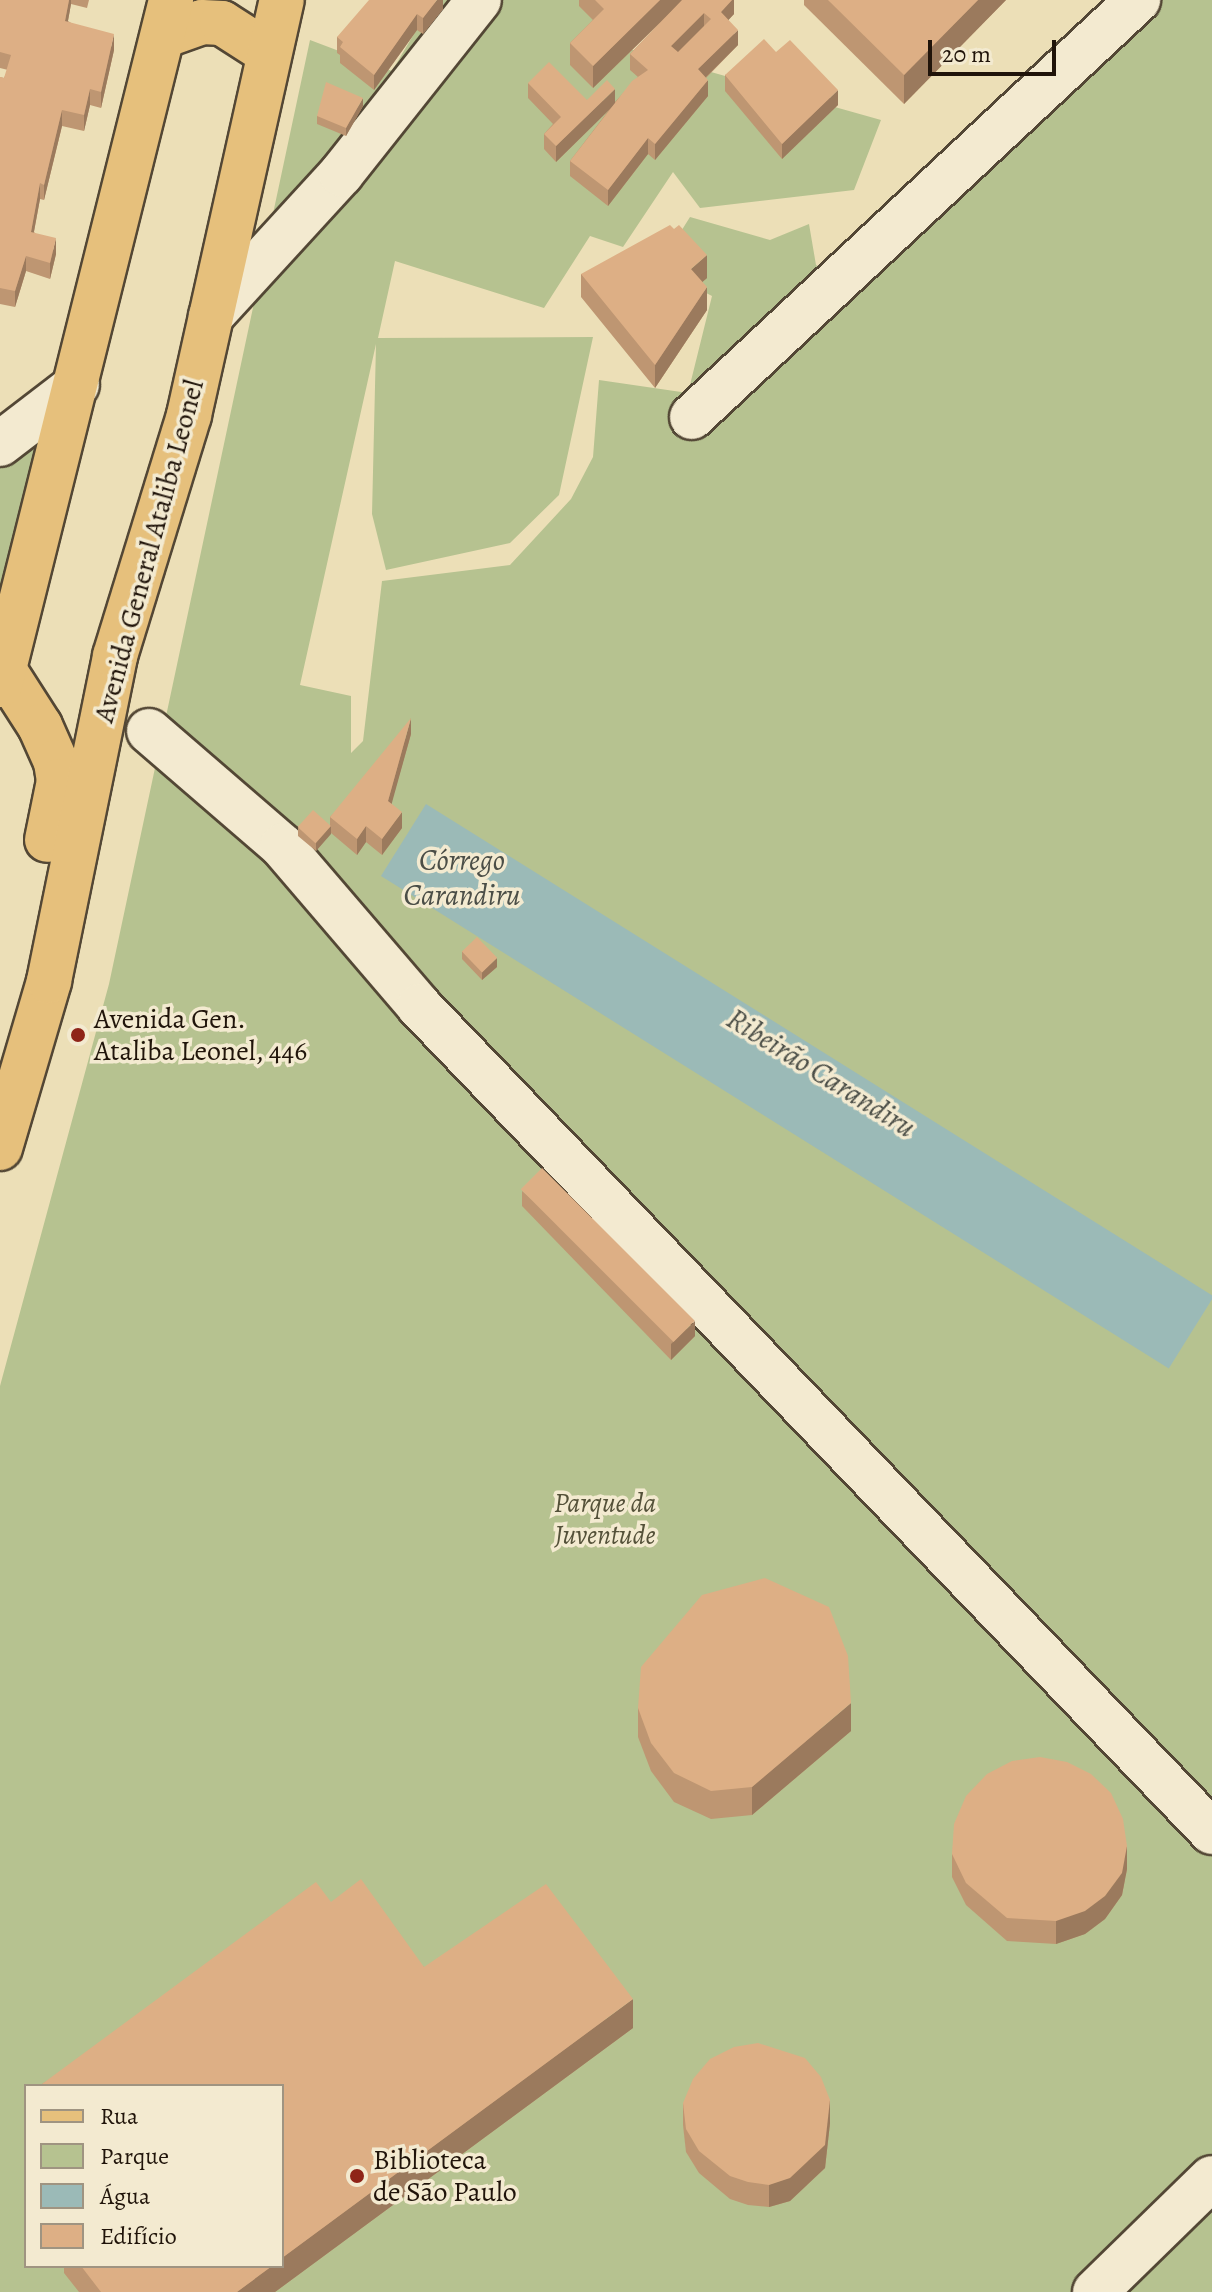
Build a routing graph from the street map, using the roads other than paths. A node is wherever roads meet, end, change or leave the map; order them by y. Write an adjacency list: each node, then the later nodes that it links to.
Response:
1 (282, 0): 5 (main road, Avenida General Ataliba Leonel)
2 (479, 0): 6 (street)
3 (1138, 0): 8 (street)
4 (167, 18): 5 (main road); 7 (main road)
5 (269, 53): 6 (main road, Avenida General Ataliba Leonel)
6 (211, 316): 12 (main road, Avenida General Ataliba Leonel)
7 (77, 385): 9 (street); 10 (main road)
8 (692, 417)
9 (0, 444)
10 (1, 673): 12 (main road)
11 (149, 731): 14 (street)
12 (49, 981): 13 (main road, Avenida General Ataliba Leonel)
13 (0, 1148)
14 (1212, 1832)
15 (1212, 2178): 16 (street)
16 (1095, 2292)

